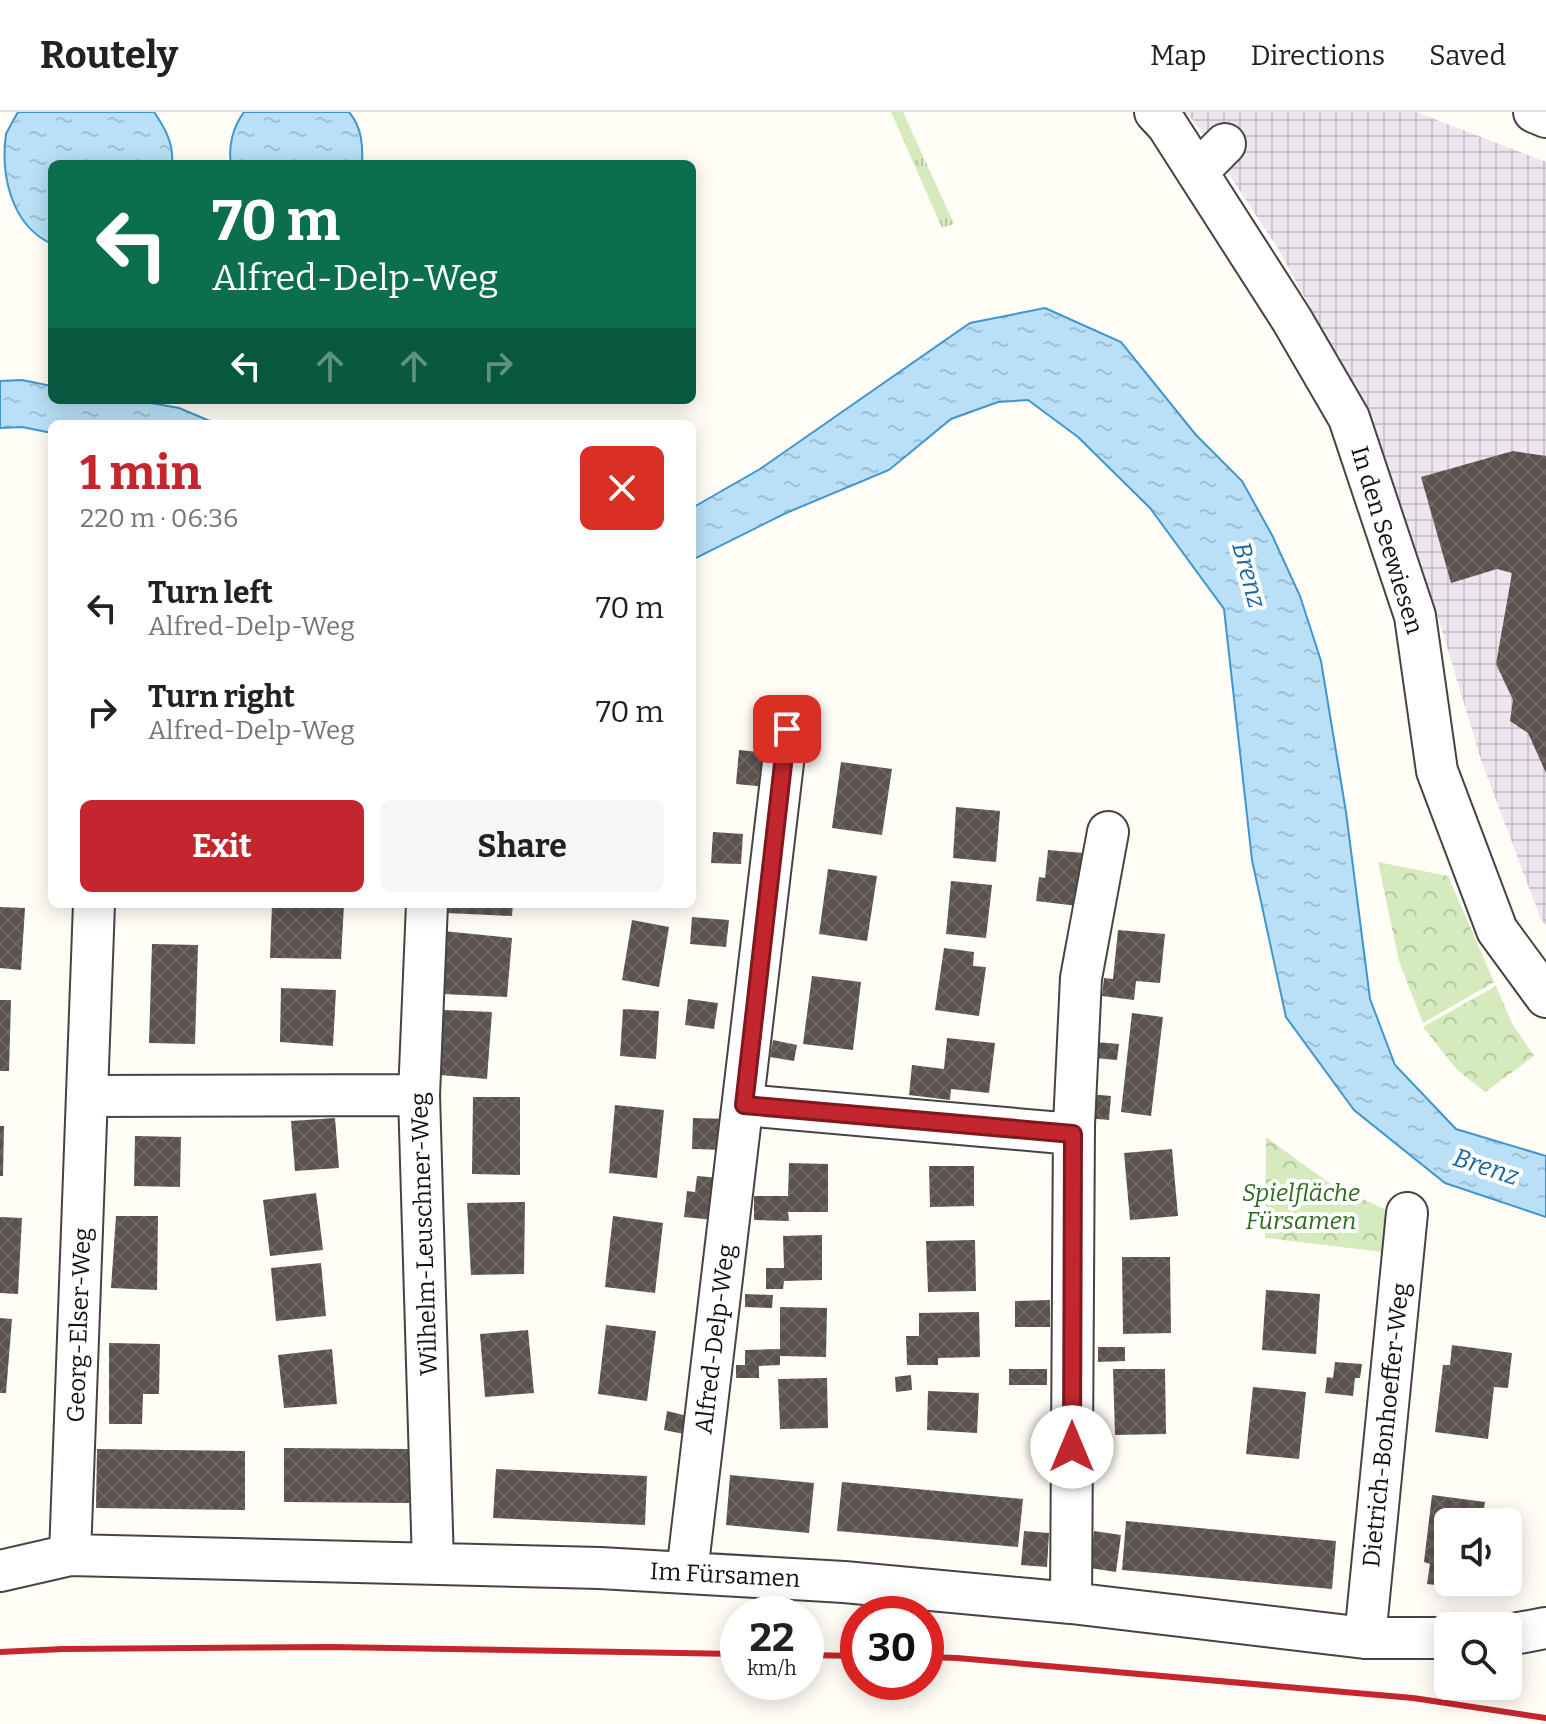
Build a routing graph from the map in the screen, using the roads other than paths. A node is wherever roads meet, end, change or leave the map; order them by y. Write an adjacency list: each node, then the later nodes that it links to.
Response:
1 (1155, 112): 5 (street, In den Seewiesen)
2 (1534, 112): 3 (street)
3 (1546, 117)
4 (1225, 144): 5 (street)
5 (1197, 172): 10 (street, In den Seewiesen)
6 (787, 729): 13 (street, Alfred-Delp-Weg)
7 (1108, 832): 14 (street)
8 (94, 908): 12 (street, Georg-Elser-Weg)
9 (427, 908): 11 (street, Wilhelm-Leuschner-Weg)
10 (1546, 997)
11 (419, 1095): 12 (street); 17 (street, Wilhelm-Leuschner-Weg)
12 (88, 1096): 16 (street, Georg-Elser-Weg)
13 (744, 1105): 14 (street); 19 (street, Alfred-Delp-Weg)
14 (1073, 1134): 20 (street)
15 (1407, 1213): 23 (street, Dietrich-Bonhoeffer-Weg)
16 (70, 1555): 17 (street, Im Fürsamen); 18 (street, Im Fürsamen)
17 (433, 1564): 19 (street, Im Fürsamen)
18 (0, 1571)
19 (687, 1573): 20 (street, Im Fürsamen)
20 (1071, 1603): 23 (street, Im Fürsamen)
21 (1546, 1628): 22 (street)
22 (1522, 1632)
23 (1365, 1638): 24 (street, Im Fürsamen)
24 (1434, 1638)

